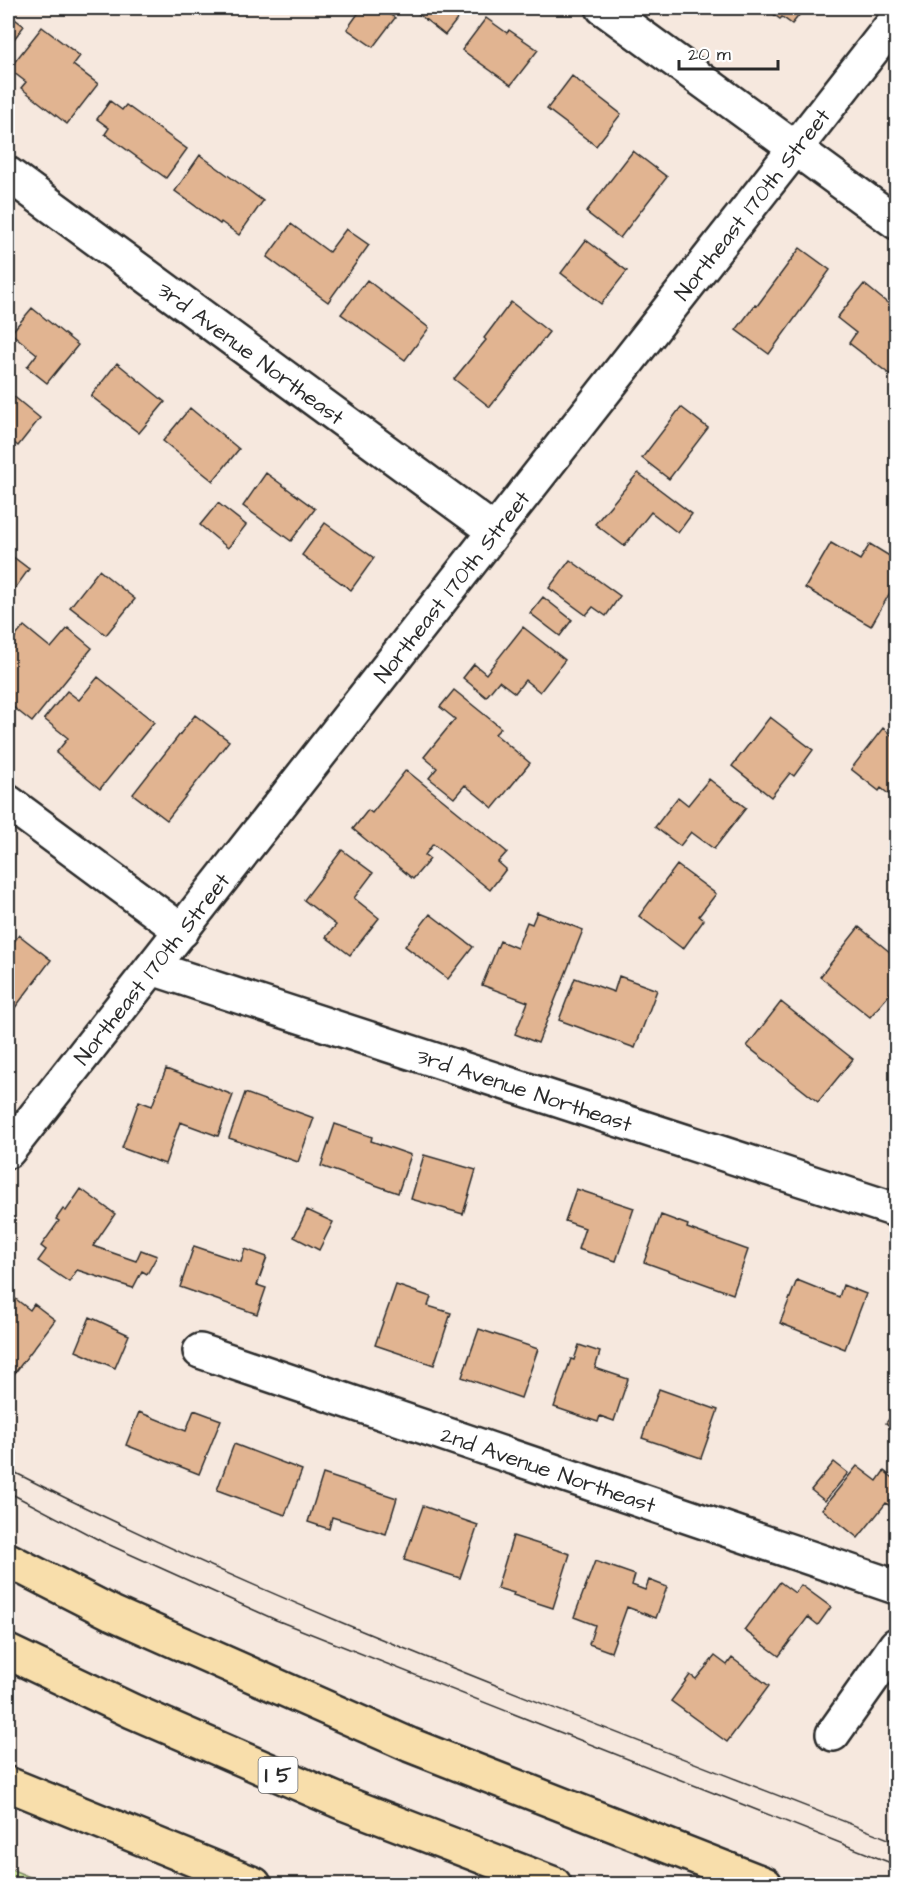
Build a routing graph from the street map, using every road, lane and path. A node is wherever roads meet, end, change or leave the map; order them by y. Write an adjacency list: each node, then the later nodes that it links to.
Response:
1 (603, 8): 3 (street)
2 (897, 20): 3 (street, Northeast 170th Street)
3 (794, 149): 5 (street); 6 (street, Northeast 170th Street)
4 (8, 174): 6 (street, 3rd Avenue Northeast)
5 (897, 222)
6 (494, 531): 8 (street, Northeast 170th Street)
7 (8, 802): 8 (street)
8 (182, 931): 9 (street, Northeast 170th Street)
9 (152, 969): 10 (street, Northeast 170th Street); 11 (street, 3rd Avenue Northeast)
10 (8, 1151)
11 (897, 1210)
12 (200, 1352): 14 (street, 2nd Avenue Northeast)
13 (8, 1560): 21 (highway)
14 (897, 1587)
15 (897, 1645): 17 (street)
16 (8, 1652): 20 (highway, I 5)
17 (833, 1734)
18 (8, 1784): 19 (highway)
19 (254, 1884)
20 (554, 1884)
21 (765, 1884)

